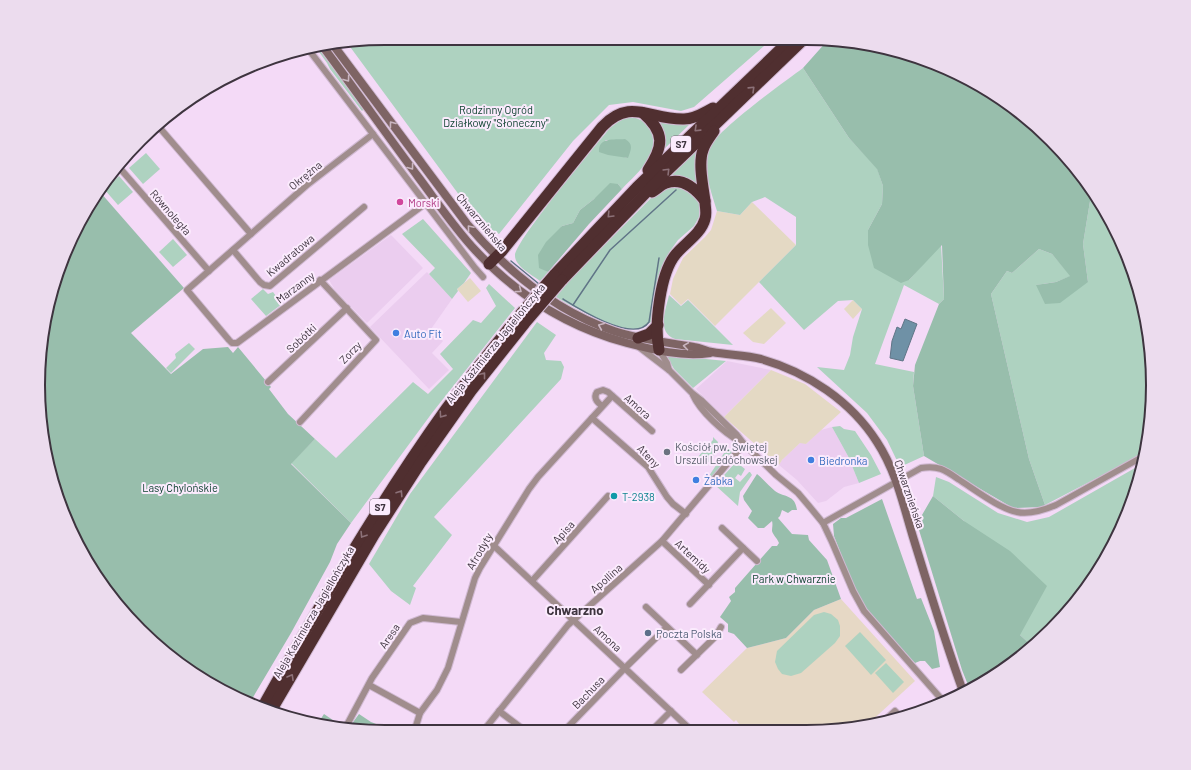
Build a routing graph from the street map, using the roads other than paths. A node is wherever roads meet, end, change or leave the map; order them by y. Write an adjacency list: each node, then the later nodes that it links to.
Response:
1 (785, 45): 6 (highway, Aleja Kazimierza Jagiellończyka / S7)
2 (798, 45): 8 (highway, Aleja Kazimierza Jagiellończyka / S7, one-way to 2)
3 (336, 49): 18 (main road, Chwarznieńska, one-way to 3)
4 (326, 51): 18 (main road, Chwarznieńska, one-way to 18)
5 (312, 54): 10 (street)
6 (726, 102): 7 (highway); 12 (highway, Aleja Kazimierza Jagiellończyka / S7, one-way to 12)
7 (643, 113): 12 (highway); 18 (highway)
8 (724, 116): 12 (highway, Aleja Kazimierza Jagiellończyka / S7, one-way to 8); 13 (highway)
9 (161, 129): 16 (street)
10 (373, 134): 14 (street); 16 (street, Okrężna)
11 (122, 170): 19 (street, Równoległa)
12 (638, 193): 13 (highway); 24 (highway, Aleja Kazimierza Jagiellończyka / S7, bridge)
13 (705, 202): 25 (highway)
14 (426, 203): 20 (street); 21 (street, Marzanny)
15 (364, 207): 17 (street, Kwadratowa)
16 (251, 234): 17 (street, Okrężna)
17 (233, 250): 19 (street, Okrężna)
18 (493, 260): 26 (main road, Chwarznieńska)
19 (209, 271): 22 (street, Okrężna)
20 (483, 277)
21 (320, 280): 22 (street, Marzanny); 23 (street, Zorzy)
22 (187, 290)
23 (347, 308): 29 (street, Sobótki); 33 (street, Zorzy)
24 (521, 320): 60 (highway, Aleja Kazimierza Jagiellończyka / S7, one-way to 60); 61 (highway, Aleja Kazimierza Jagiellończyka / S7, one-way to 24)
25 (658, 325): 26 (highway); 27 (highway)
26 (638, 342): 27 (main road, Chwarznieńska); 28 (street, Chwarznieńska)
27 (658, 346): 28 (street, Chwarznieńska); 37 (main road, Chwarznieńska)
28 (669, 370): 35 (street, Chwarznieńska)
29 (268, 382)
30 (612, 396): 31 (street, Afrodyty); 31 (street); 34 (street, Amora)
31 (602, 406): 32 (street, Afrodyty)
32 (592, 418): 39 (street, Ateny); 43 (street, Afrodyty)
33 (300, 422)
34 (652, 431)
35 (744, 444): 39 (street, Apollina); 40 (street, Chwarznieńska)
36 (1137, 460): 37 (street)
37 (896, 482): 40 (street); 58 (main road, Chwarznieńska)
38 (608, 496): 46 (street, Apisa)
39 (686, 514): 42 (street, Apollina)
40 (823, 523): 59 (street, Chwarznieńska)
41 (722, 528): 44 (street)
42 (662, 541): 47 (street, Artemidy); 50 (street, Apollina)
43 (493, 545): 46 (street, Amona); 51 (street, Afrodyty)
44 (743, 548): 45 (street); 47 (street, Artemidy)
45 (757, 561)
46 (532, 581): 50 (street, Amona)
47 (709, 585): 48 (street, Artemidy)
48 (690, 604)
49 (646, 607): 52 (street)
50 (574, 620): 55 (street, Amona); 62 (street, Apollina)
51 (461, 622): 57 (street, Aresa); 64 (street, Afrodyty)
52 (667, 627): 54 (street); 55 (street, Bachusa)
53 (721, 627): 54 (street)
54 (697, 655): 56 (street)
55 (625, 668): 63 (street, Amona); 69 (street, Bachusa)
56 (681, 670)
57 (369, 685): 64 (street); 65 (street, Aresa)
58 (962, 687)
59 (940, 697)
60 (265, 703)
61 (274, 706)
62 (499, 711): 67 (street, Apollina); 68 (street)
63 (671, 711): 70 (street); 71 (street, Amona)
64 (420, 713): 66 (street, Afrodyty)
65 (348, 723)
66 (416, 725)
67 (488, 725)
68 (517, 725)
69 (570, 725)
70 (657, 725)
71 (686, 725)

